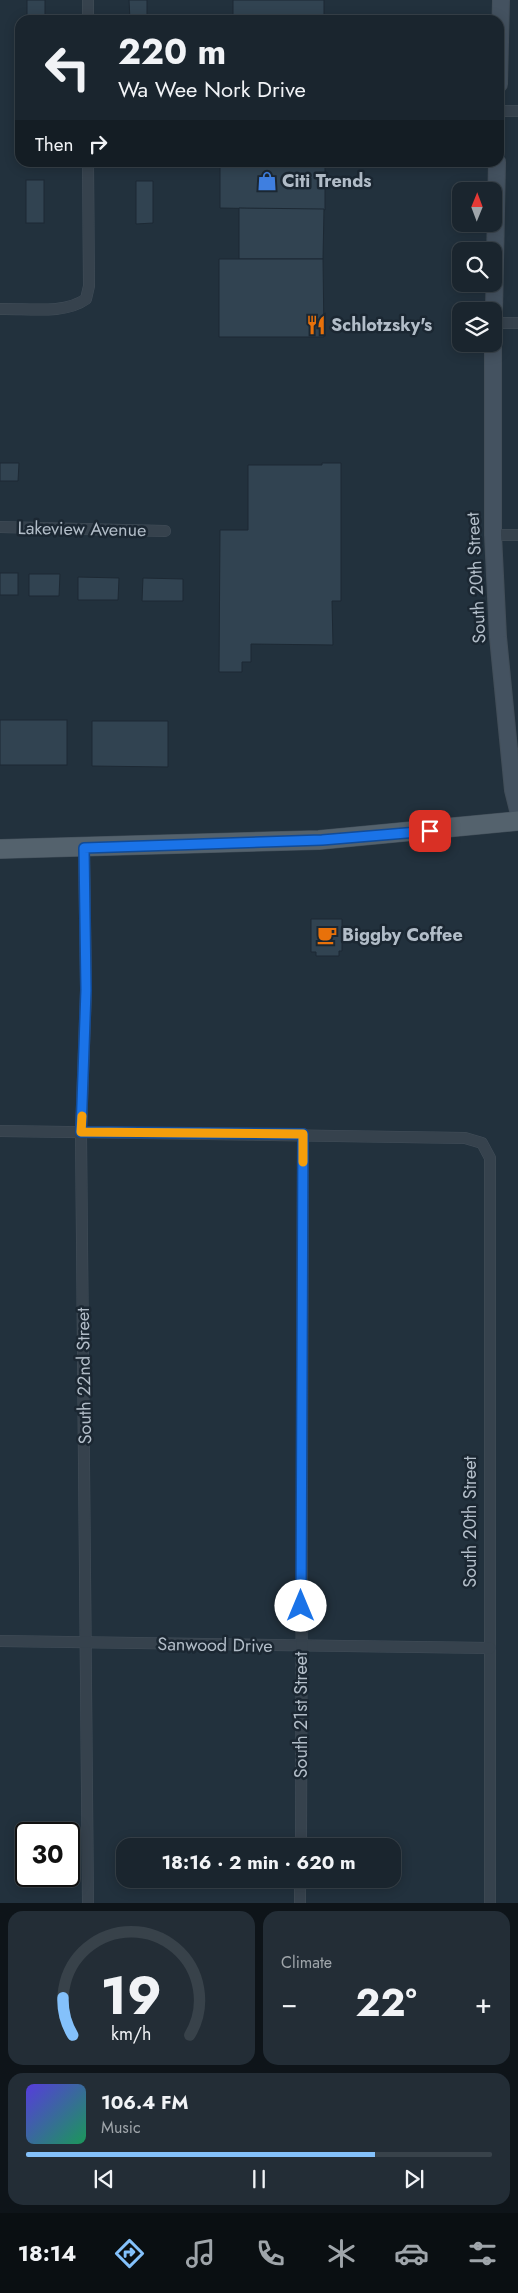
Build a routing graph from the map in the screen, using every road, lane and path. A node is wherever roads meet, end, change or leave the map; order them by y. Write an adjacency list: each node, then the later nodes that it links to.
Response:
1 (88, 0): 3 (street)
2 (501, 0): 4 (main road)
3 (88, 15)
4 (501, 15)
5 (504, 111): 6 (street)
6 (518, 111)
7 (88, 167): 10 (street)
8 (497, 167): 9 (main road)
9 (494, 302)
10 (0, 309)
11 (502, 322): 12 (street)
12 (518, 323)
13 (493, 352): 16 (main road, South 20th Street)
14 (0, 527): 15 (street, Lakeview Avenue)
15 (165, 531)
16 (492, 535): 17 (street); 18 (main road, South 20th Street)
17 (518, 535)
18 (518, 810)
19 (518, 821): 20 (main road)
20 (84, 848): 21 (main road); 23 (street, South 22nd Street)
21 (0, 849)
22 (0, 1132): 23 (street)
23 (81, 1132): 24 (street); 26 (street, South 22nd Street)
24 (303, 1134): 27 (street, South 21st Street); 28 (street, South 20th Street)
25 (0, 1641): 26 (street, Sanwood Drive)
26 (88, 1643): 27 (street, Sanwood Drive); 31 (street, South 22nd Street)
27 (301, 1646): 28 (street, Sanwood Drive); 29 (street, South 21st Street)
28 (490, 1648): 33 (street, South 20th Street)
29 (300, 1838)
30 (300, 1888): 32 (street)
31 (88, 1903)
32 (300, 1903)
33 (490, 1903)

